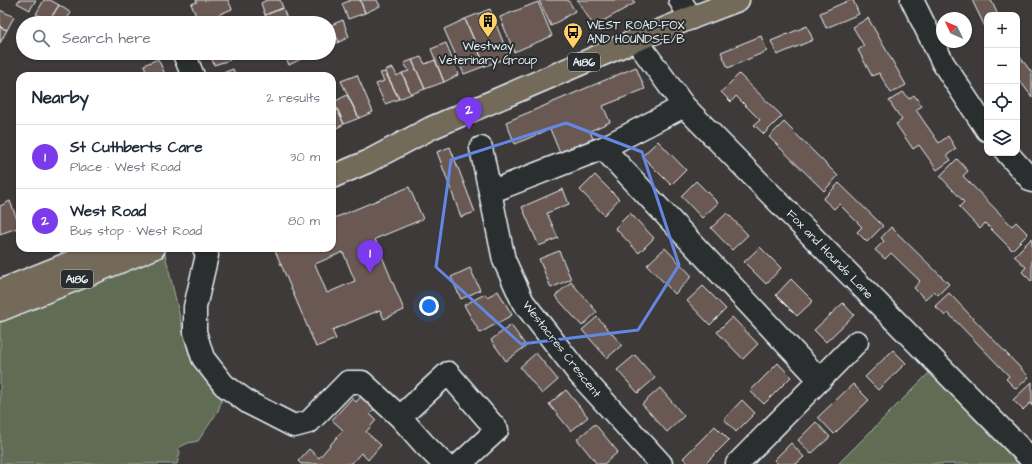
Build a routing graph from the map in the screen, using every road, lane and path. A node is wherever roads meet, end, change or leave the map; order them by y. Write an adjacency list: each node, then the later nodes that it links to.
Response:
1 (738, 0): 3 (main road, A186)
2 (912, 0): 8 (street)
3 (685, 9): 4 (main road, A186)
4 (636, 40): 7 (street, Fox and Hounds Lane); 9 (main road, A186)
5 (186, 60): 6 (street)
6 (191, 72)
7 (684, 106): 11 (street); 24 (street, Fox and Hounds Lane)
8 (984, 125)
9 (431, 128): 13 (main road, A186); 14 (main road, A186)
10 (481, 148): 16 (street, Westacres Crescent)
11 (603, 148): 16 (street); 22 (street)
12 (1010, 156): 15 (street)
13 (336, 159)
14 (336, 175)
15 (1032, 181)
16 (490, 192): 27 (street, Westacres Crescent)
17 (98, 252): 20 (main road, A186)
18 (141, 252): 20 (main road, A186)
19 (206, 252): 23 (street)
20 (0, 295)
21 (857, 342): 22 (street)
22 (820, 380): 28 (street)
23 (400, 416): 25 (street); 26 (street)
24 (1032, 460)
25 (444, 464)
26 (460, 464)
27 (661, 464)
28 (737, 464)

